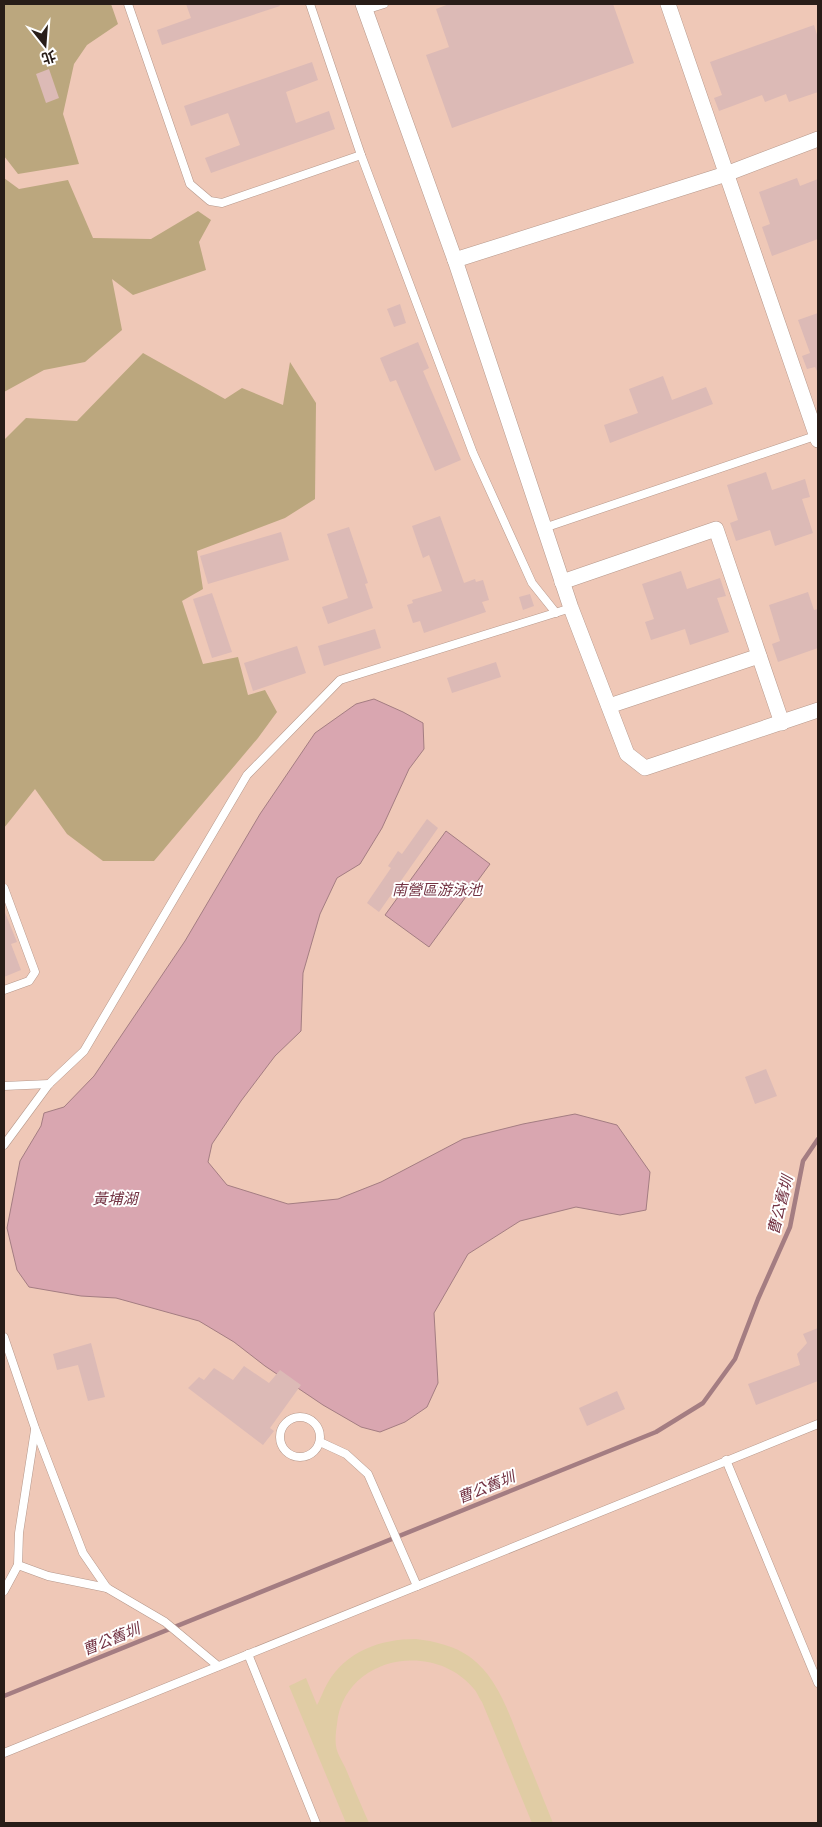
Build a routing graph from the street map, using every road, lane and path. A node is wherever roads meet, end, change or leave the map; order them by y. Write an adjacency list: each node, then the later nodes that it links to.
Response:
1 (128, 4): 7 (lane)
2 (310, 4): 7 (lane)
3 (384, 4): 5 (lane)
4 (668, 4): 8 (street)
5 (364, 7): 9 (street)
6 (818, 139): 8 (street)
7 (361, 155): 14 (lane)
8 (726, 174): 9 (street); 10 (street)
9 (455, 260): 11 (street)
10 (818, 437): 11 (lane)
11 (544, 528): 12 (street)
12 (562, 582): 13 (street); 15 (street)
13 (571, 608): 14 (lane); 16 (street)
14 (556, 613): 21 (lane)
15 (759, 656): 16 (street); 18 (street)
16 (609, 706): 18 (street)
17 (818, 710): 18 (street)
18 (782, 723)
19 (4, 888): 20 (lane)
20 (4, 990)
21 (49, 1084): 22 (lane); 23 (lane)
22 (4, 1086)
23 (4, 1145)
24 (4, 1337): 26 (lane)
25 (818, 1424): 28 (lane)
26 (35, 1428): 29 (lane); 31 (lane)
27 (320, 1442): 27 (lane); 30 (lane)
28 (726, 1460): 30 (lane); 35 (lane)
29 (18, 1565): 31 (lane); 32 (lane)
30 (417, 1586): 33 (lane)
31 (107, 1588): 34 (lane)
32 (4, 1591)
33 (248, 1654): 34 (lane); 37 (lane)
34 (218, 1666): 36 (lane)
35 (818, 1683)
36 (4, 1753)
37 (316, 1823)

